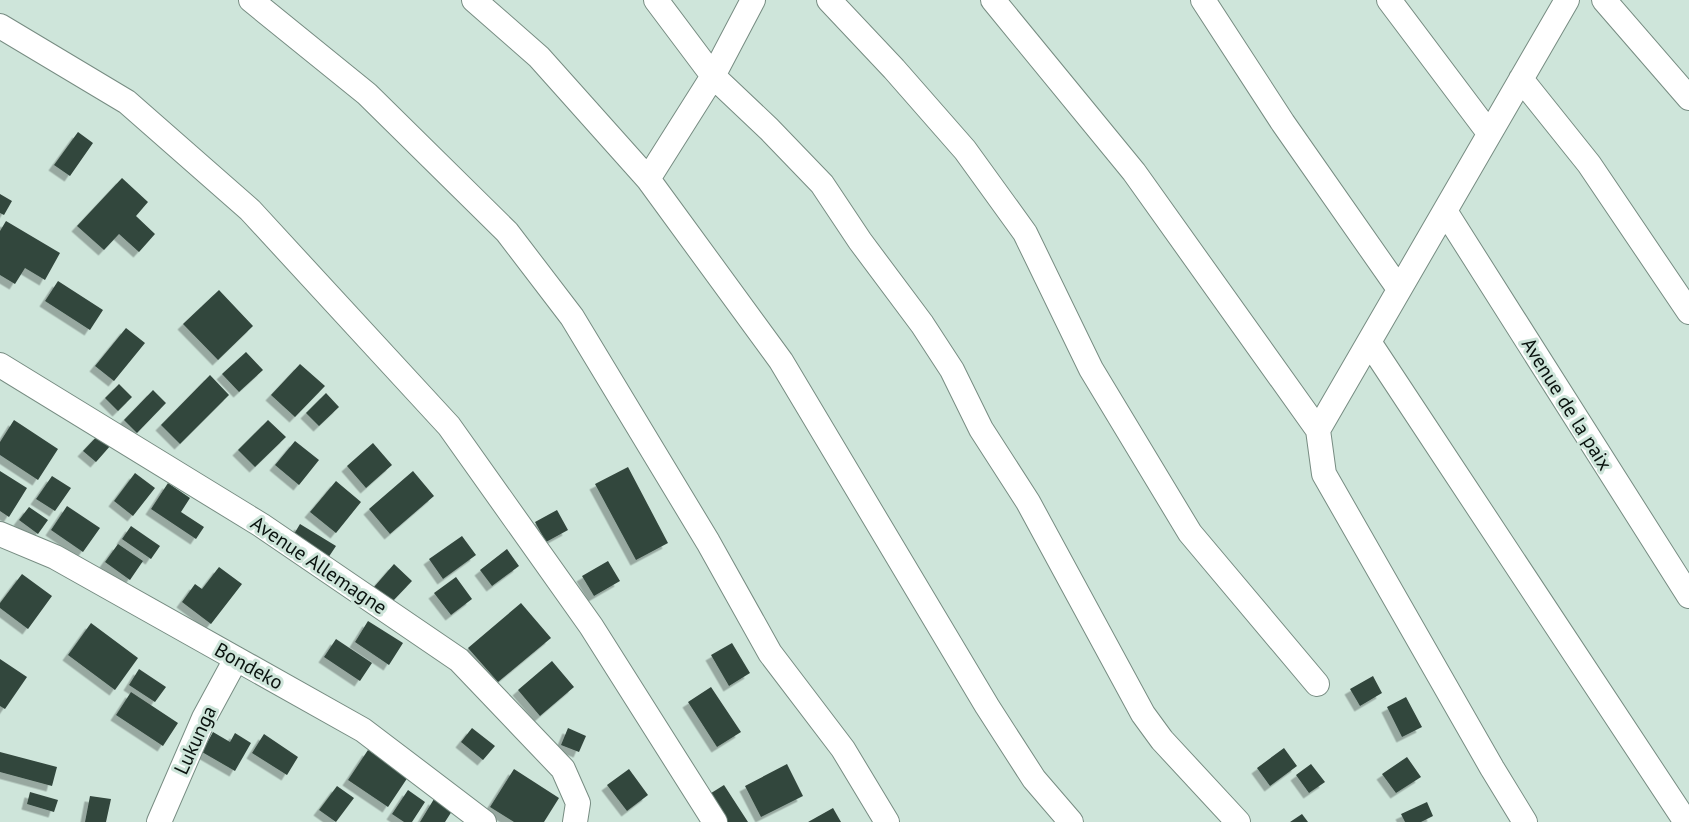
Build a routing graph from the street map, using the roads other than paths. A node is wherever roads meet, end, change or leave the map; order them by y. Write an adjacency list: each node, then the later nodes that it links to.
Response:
1 (251, 0): 31 (street)
2 (474, 0): 16 (street)
3 (656, 0): 12 (street)
4 (753, 0): 12 (street)
5 (829, 0): 26 (street)
6 (993, 0): 22 (street)
7 (1203, 0): 18 (street)
8 (1389, 0): 15 (street)
9 (1566, 0): 13 (street)
10 (1604, 0): 14 (street)
11 (0, 26): 30 (street)
12 (713, 76): 16 (street); 33 (street)
13 (1521, 79): 15 (street); 19 (street)
14 (1689, 98)
15 (1490, 133): 17 (street)
16 (648, 179): 32 (street)
17 (1445, 211): 18 (street); 24 (street, Avenue de la paix)
18 (1399, 289): 20 (street)
19 (1689, 312)
20 (1369, 342): 22 (street); 35 (street)
21 (0, 366): 29 (street, Avenue Allemagne)
22 (1318, 430): 34 (street)
23 (0, 534): 25 (street, Bondeko)
24 (1689, 597)
25 (236, 659): 27 (street, Lukunga); 28 (street, Bondeko)
26 (1317, 684)
27 (159, 822)
28 (484, 822)
29 (575, 822)
30 (715, 822)
31 (887, 822)
32 (1071, 822)
33 (1238, 822)
34 (1525, 822)
35 (1686, 822)

